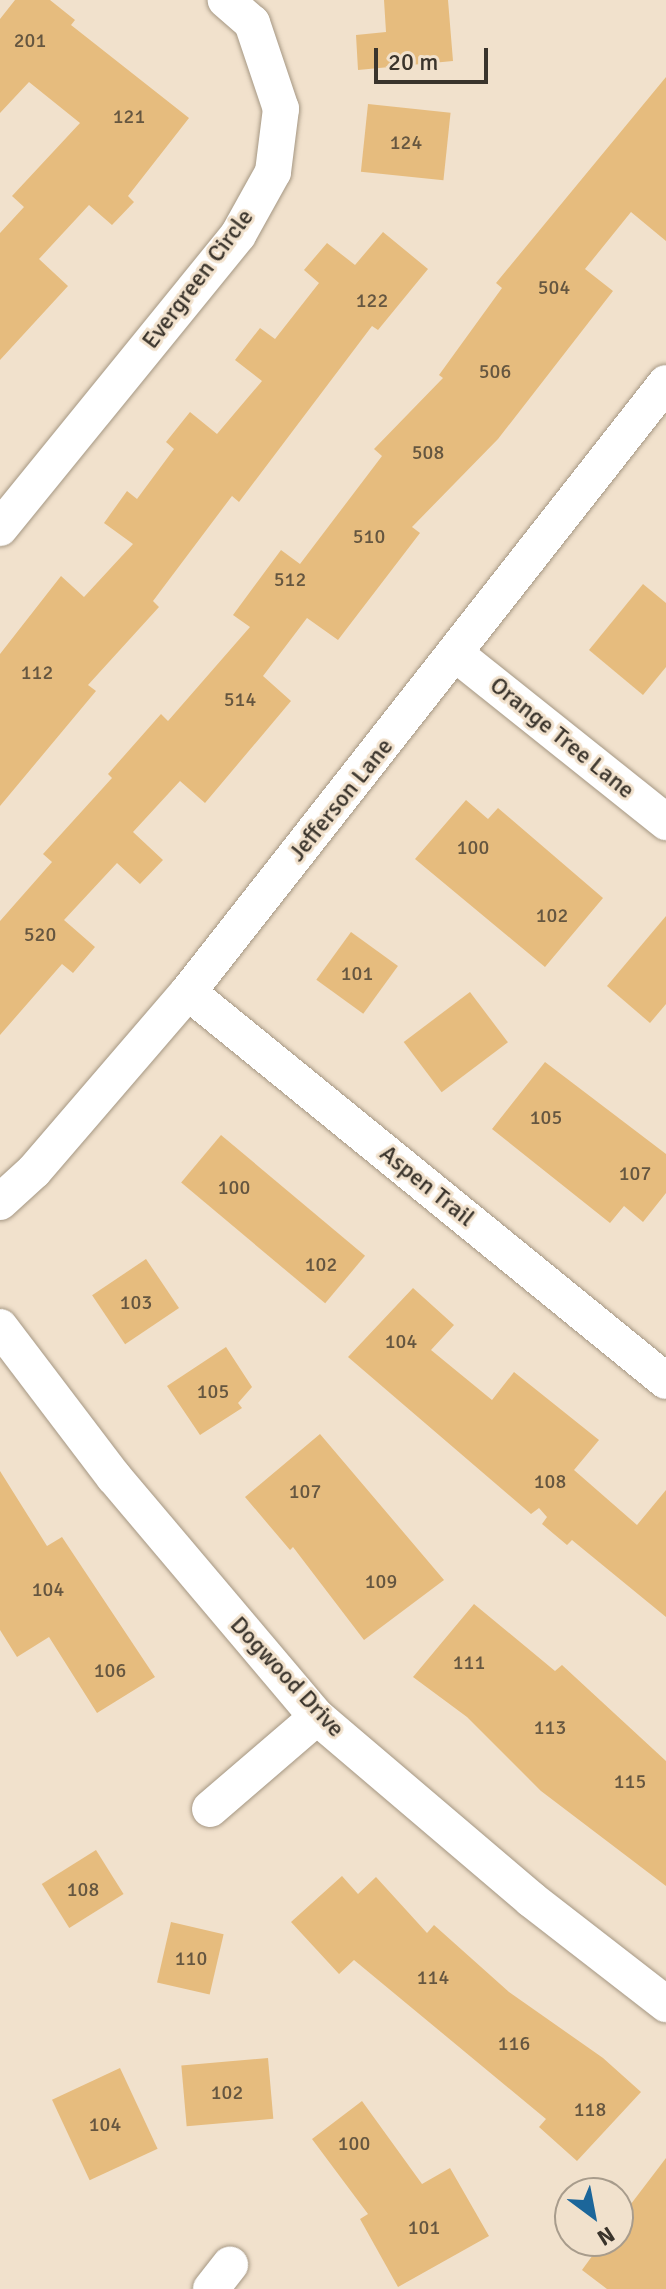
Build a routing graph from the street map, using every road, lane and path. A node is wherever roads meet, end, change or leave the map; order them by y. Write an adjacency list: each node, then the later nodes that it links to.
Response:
1 (226, 0): 3 (street, Evergreen Circle)
2 (666, 383): 4 (street, Jefferson Lane)
3 (0, 528)
4 (457, 655): 5 (street, Orange Tree Lane); 6 (street, Jefferson Lane)
5 (666, 822)
6 (188, 992): 7 (street, Jefferson Lane); 9 (street, Aspen Trail)
7 (0, 1202)
8 (0, 1327): 10 (street, Dogwood Drive)
9 (666, 1381)
10 (317, 1717): 11 (street); 12 (street, Dogwood Drive)
11 (210, 1809)
12 (666, 2004)

